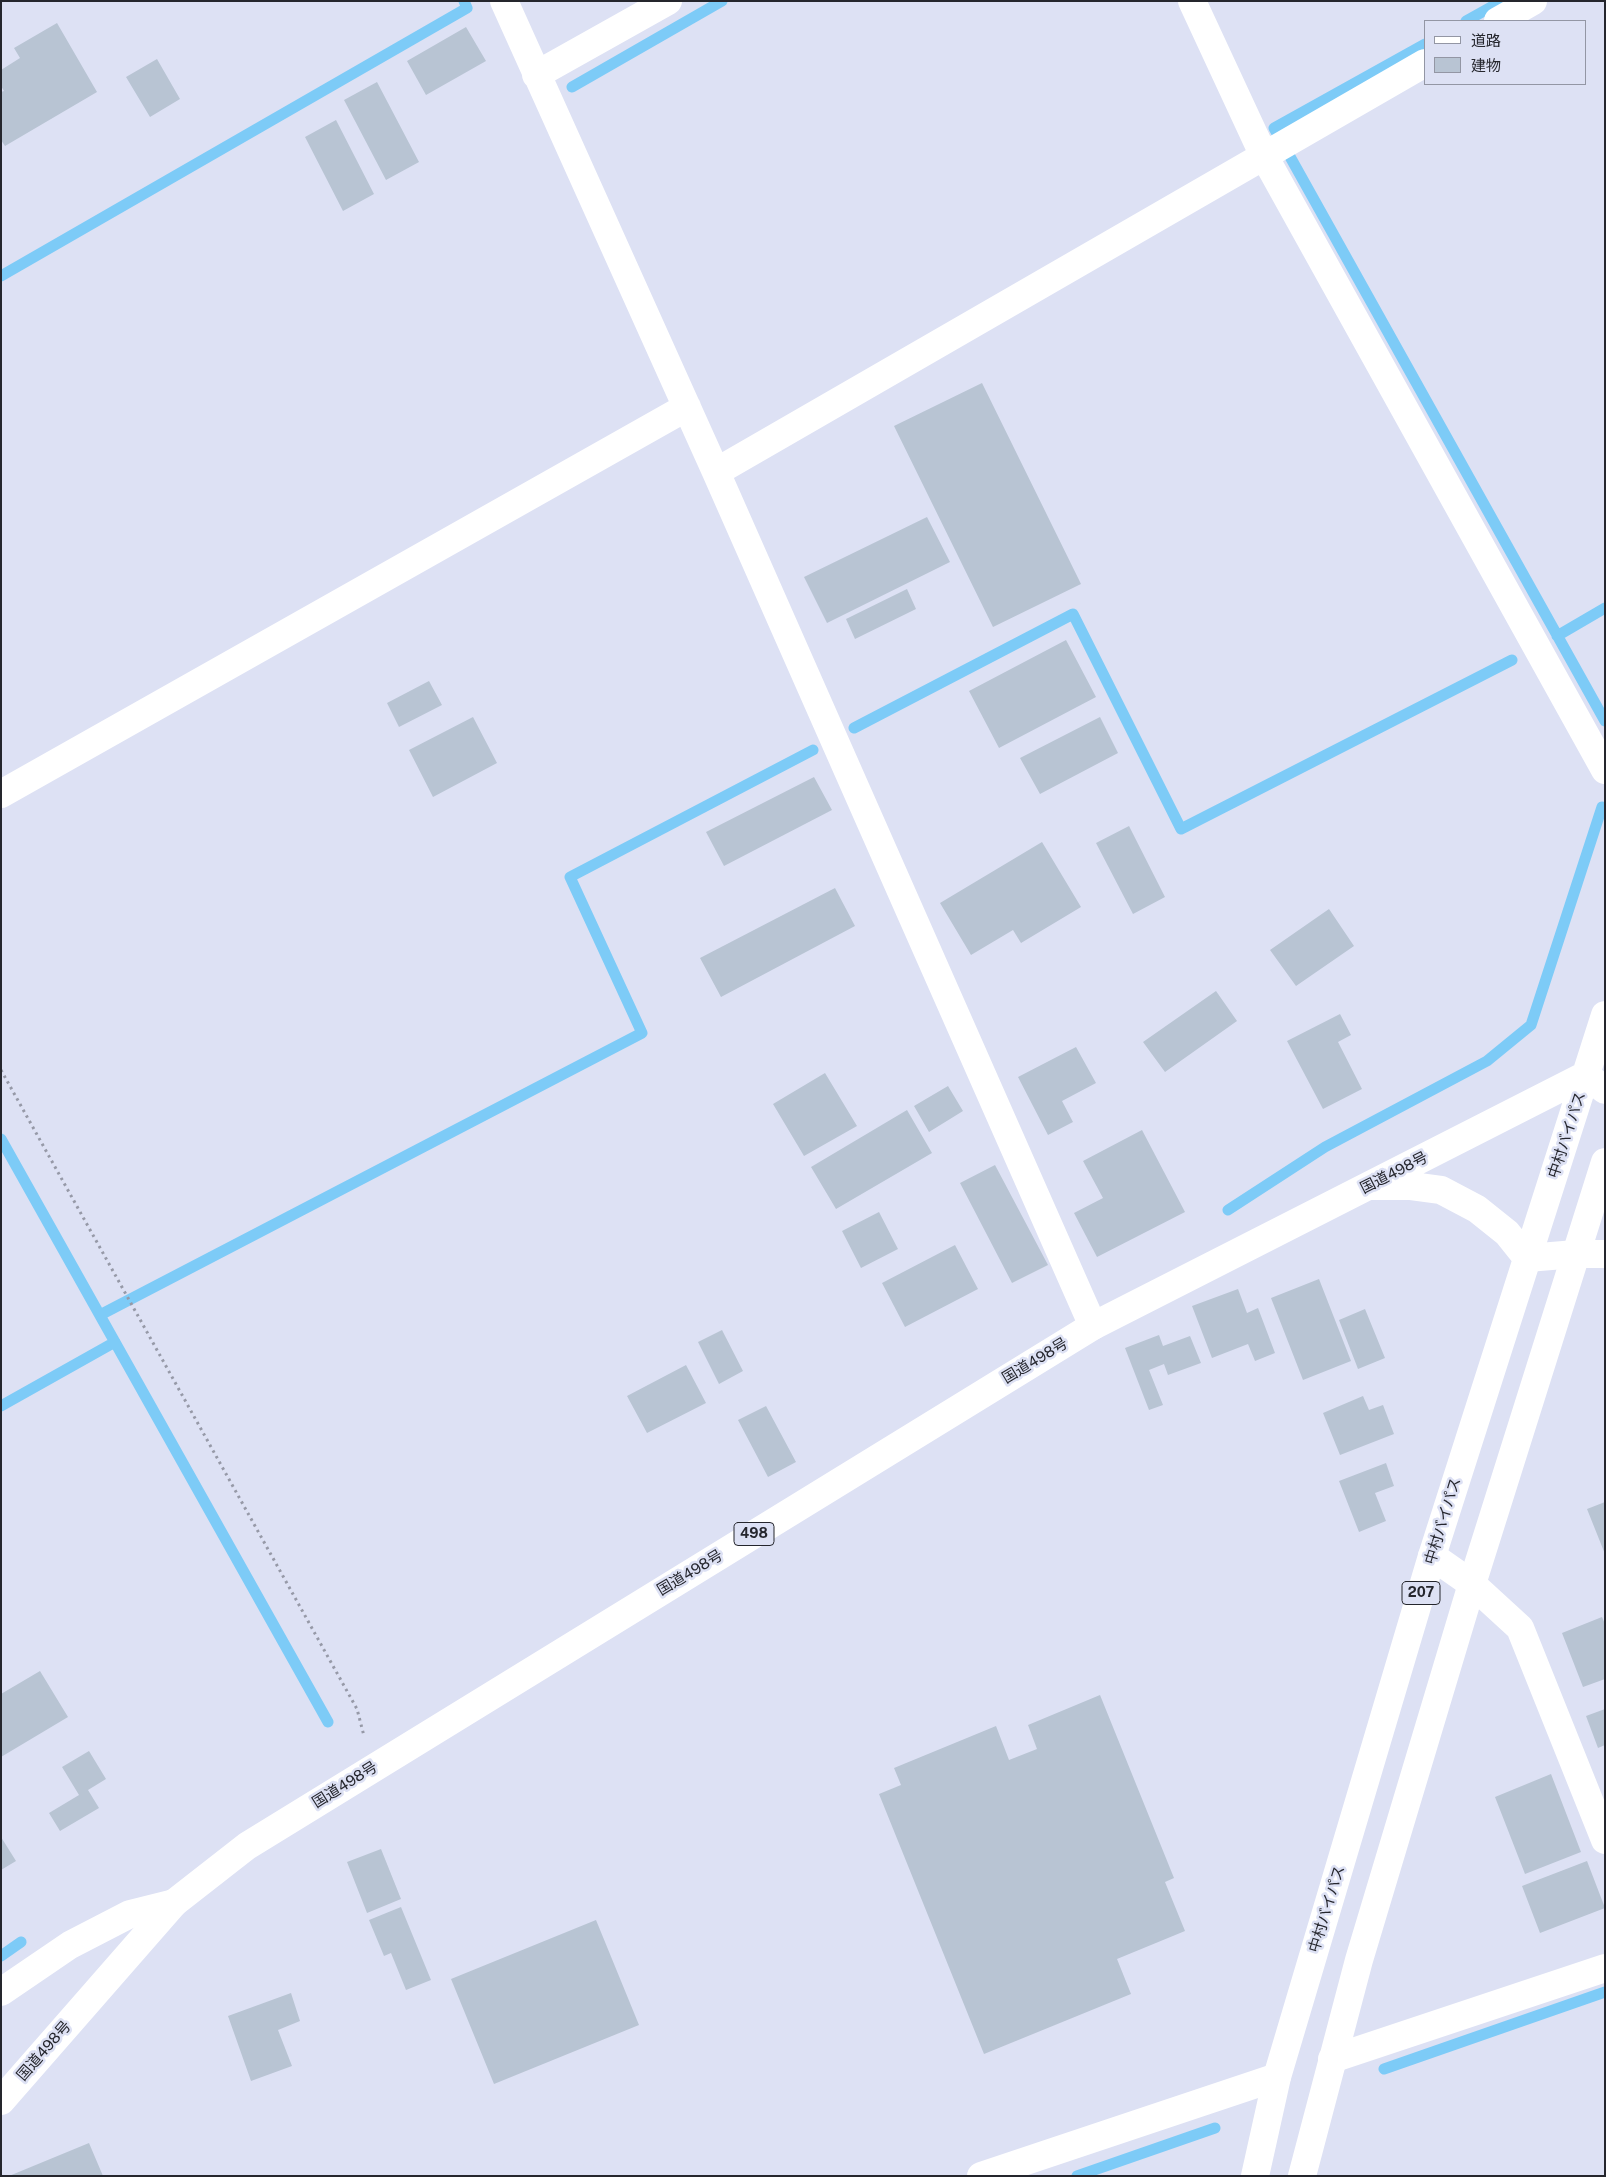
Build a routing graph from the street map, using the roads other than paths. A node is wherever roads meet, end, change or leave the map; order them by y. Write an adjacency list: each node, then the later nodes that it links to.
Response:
1 (504, 1): 7 (main road)
2 (668, 1): 7 (main road)
3 (1192, 1): 8 (main road)
4 (1533, 1): 5 (main road)
5 (1500, 20)
6 (1424, 64): 8 (main road)
7 (536, 75): 9 (main road)
8 (1276, 147): 10 (main road); 11 (main road)
9 (687, 408): 10 (main road); 12 (main road)
10 (716, 472): 20 (main road)
11 (1605, 770)
12 (1, 794)
13 (1605, 1015): 14 (main road, 中村バイパス / 207)
14 (1598, 1078): 16 (main road, 国道498号 / 498); 19 (main road, 中村バイパス / 207)
15 (1605, 1162): 17 (main road)
16 (1368, 1186): 19 (main road); 20 (main road, 国道498号 / 498)
17 (1576, 1254): 18 (main road); 19 (main road); 22 (main road)
18 (1605, 1254)
19 (1527, 1258): 21 (main road, 中村バイパス / 207)
20 (1093, 1326): 24 (main road, 国道498号 / 498)
21 (1432, 1556): 22 (main road); 28 (main road, 中村バイパス / 207)
22 (1472, 1584): 23 (main road); 27 (main road)
23 (1605, 1840)
24 (174, 1903): 26 (main road); 29 (main road, 国道498号 / 498)
25 (1605, 1968): 27 (main road)
26 (1, 1992)
27 (1332, 2059): 32 (main road)
28 (1277, 2076): 30 (main road); 31 (main road, 中村バイパス / 207)
29 (1, 2101)
30 (981, 2176)
31 (1255, 2176)
32 (1302, 2176)

